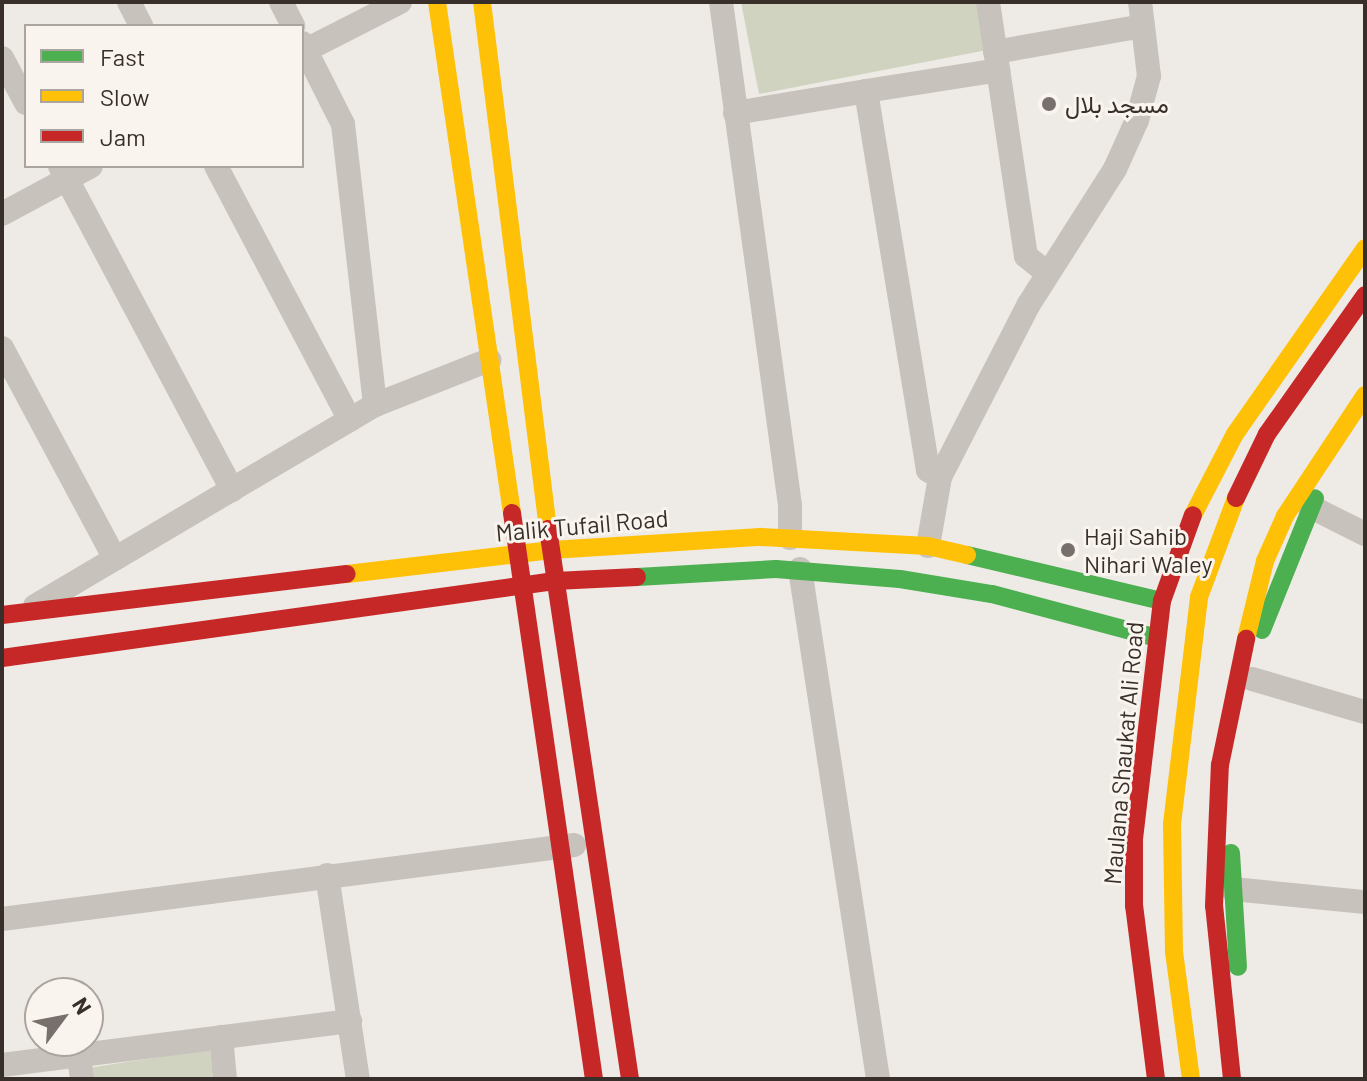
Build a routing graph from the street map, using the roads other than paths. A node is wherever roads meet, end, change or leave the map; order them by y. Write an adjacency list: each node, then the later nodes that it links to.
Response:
1 (129, 2): 9 (street)
2 (281, 2): 10 (street)
3 (400, 2): 12 (street)
4 (437, 2): 26 (street)
5 (482, 2): 37 (street)
6 (721, 2): 18 (street)
7 (988, 2): 15 (street)
8 (1140, 2): 11 (street)
9 (140, 24)
10 (292, 24)
11 (1143, 26): 15 (street); 23 (street)
12 (304, 48)
13 (304, 50): 28 (street)
14 (2, 58): 17 (street)
15 (996, 61): 16 (street); 23 (street)
16 (866, 91): 18 (street); 31 (street)
17 (24, 99)
18 (735, 113): 35 (street)
19 (217, 168): 30 (street)
20 (63, 172): 21 (street); 32 (street)
21 (2, 214)
22 (1365, 248): 43 (street, Maulana Shaukat Ali Road)
23 (1048, 274): 31 (street)
24 (1365, 295): 68 (street, bridge)
25 (2, 348): 39 (street)
26 (489, 360): 28 (street); 38 (street)
27 (1365, 395): 69 (street, bridge)
28 (375, 405): 30 (street)
29 (1365, 417): 33 (street)
30 (350, 420): 32 (street)
31 (940, 477): 36 (street)
32 (232, 490): 39 (street)
33 (1309, 506): 34 (street); 48 (street)
34 (1365, 534)
35 (790, 538): 36 (street, Malik Tufail Road); 37 (street, Malik Tufail Road)
36 (928, 546): 43 (street, Malik Tufail Road)
37 (552, 550): 38 (street, Malik Tufail Road); 41 (street)
38 (516, 554): 42 (street); 44 (street, Malik Tufail Road)
39 (115, 559): 44 (street)
40 (800, 569): 41 (street); 46 (street); 66 (street)
41 (555, 581): 42 (street); 50 (street)
42 (521, 586): 47 (street); 51 (street)
43 (1162, 601): 46 (street, Maulana Shaukat Ali Road)
44 (28, 611): 45 (street, Malik Tufail Road)
45 (2, 615)
46 (1154, 637): 56 (street, Maulana Shaukat Ali Road)
47 (2, 658)
48 (1252, 679): 49 (street); 53 (street)
49 (1365, 712)
50 (597, 843): 51 (street); 65 (street)
51 (558, 846): 52 (street); 64 (street)
52 (327, 875): 55 (street); 58 (street)
53 (1232, 889): 54 (street); 57 (street)
54 (1365, 902)
55 (2, 919)
56 (1147, 1016): 57 (street); 67 (street, Maulana Shaukat Ali Road)
57 (1243, 1016): 70 (street)
58 (350, 1021): 59 (street); 63 (street)
59 (221, 1037): 61 (street); 62 (street)
60 (2, 1065): 61 (street)
61 (80, 1067)
62 (225, 1079)
63 (358, 1079)
64 (594, 1079)
65 (630, 1079)
66 (878, 1079)
67 (1156, 1079)
68 (1191, 1079)
69 (1232, 1079)
70 (1250, 1079)

